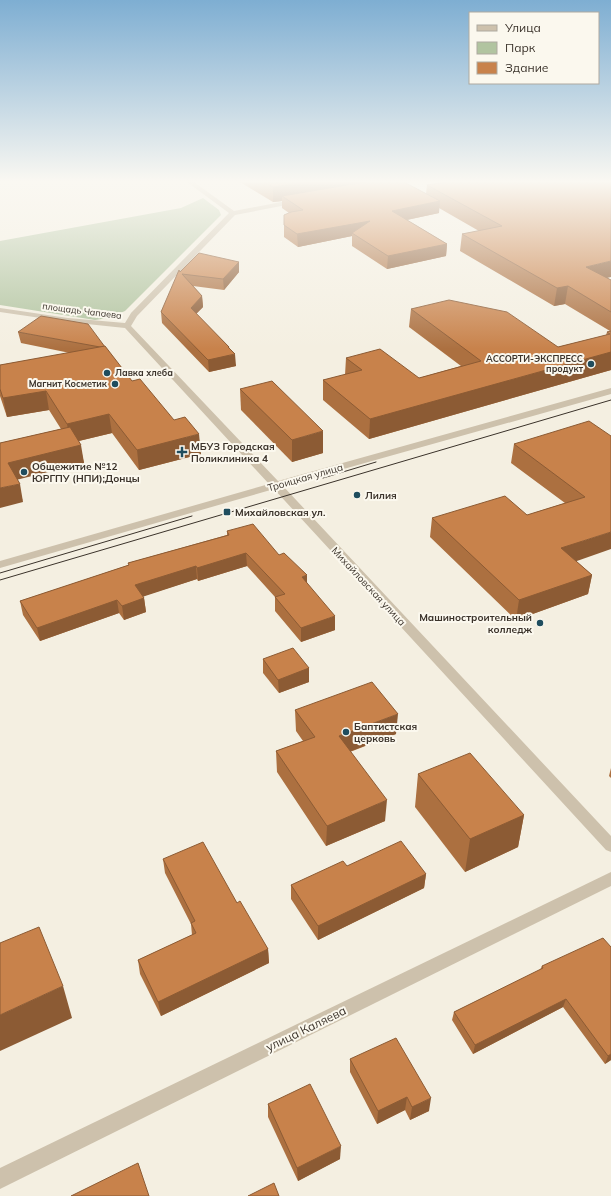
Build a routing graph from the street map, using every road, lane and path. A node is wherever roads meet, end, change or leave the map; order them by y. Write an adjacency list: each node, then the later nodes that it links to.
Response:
1 (208, 238): 3 (street, площадь Чапаева)
2 (0, 310): 3 (street, площадь Чапаева)
3 (127, 326): 5 (street, Михайловская улица)
4 (611, 391): 5 (street, Троицкая улица)
5 (276, 485): 6 (street, Троицкая улица); 7 (street, Михайловская улица)
6 (0, 565)
7 (611, 846)
8 (611, 879): 9 (street, улица Каляева)
9 (0, 1179)

